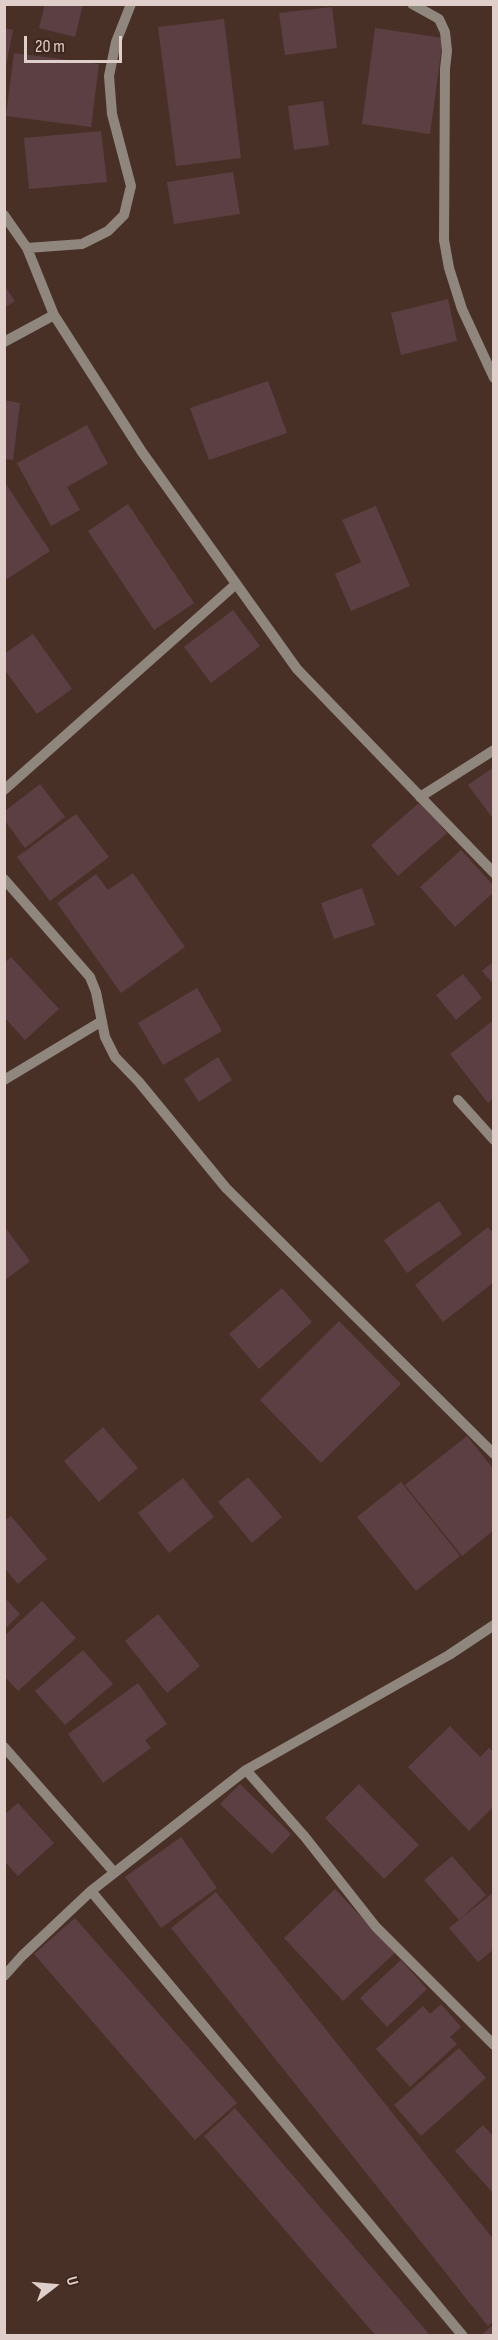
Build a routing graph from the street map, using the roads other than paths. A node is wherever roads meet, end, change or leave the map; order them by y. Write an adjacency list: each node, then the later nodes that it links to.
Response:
1 (131, 4): 4 (street)
2 (411, 4): 7 (street)
3 (4, 216): 4 (street)
4 (27, 248): 5 (street)
5 (54, 315): 6 (street); 8 (street)
6 (4, 342)
7 (494, 378)
8 (236, 584): 10 (street); 11 (street)
9 (494, 750): 11 (street)
10 (4, 790)
11 (420, 797): 12 (street)
12 (494, 873)
13 (4, 879): 14 (street)
14 (102, 1021): 15 (street); 18 (street)
15 (4, 1080)
16 (458, 1100): 17 (street)
17 (494, 1140)
18 (494, 1454)
19 (494, 1625): 21 (street)
20 (4, 1747): 22 (street)
21 (246, 1770): 22 (street); 25 (street)
22 (114, 1872): 23 (street)
23 (91, 1891): 24 (street); 26 (street)
24 (4, 1976)
25 (494, 2045)
26 (463, 2336)

